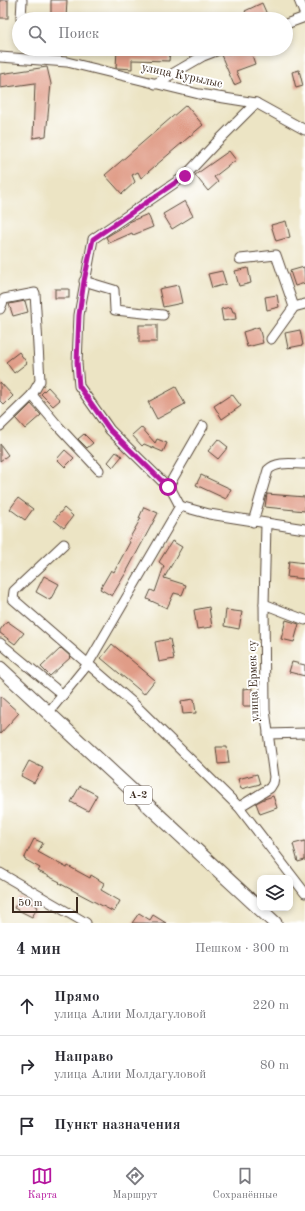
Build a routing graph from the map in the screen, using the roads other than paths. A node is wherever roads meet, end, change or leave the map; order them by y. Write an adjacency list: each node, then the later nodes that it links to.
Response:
1 (22, 0): 3 (street)
2 (299, 0): 4 (street)
3 (21, 12)
4 (305, 16): 5 (street)
5 (293, 21)
6 (12, 55): 9 (street, улица Курылыс)
7 (31, 56): 10 (street, улица Курылыс)
8 (203, 56): 10 (street)
9 (0, 57)
10 (155, 84): 11 (street, улица Курылыс)
11 (256, 103): 12 (street, улица Курылыс); 14 (street)
12 (305, 130)
13 (240, 259): 16 (street)
14 (84, 281): 18 (street); 25 (street)
15 (305, 304): 16 (street)
16 (294, 307): 19 (street)
17 (0, 309): 20 (street)
18 (163, 315)
19 (271, 339)
20 (32, 395): 21 (street); 24 (street)
21 (0, 426)
22 (203, 426): 25 (street)
23 (305, 464): 27 (street)
24 (99, 470)
25 (168, 487): 26 (street)
26 (180, 506): 27 (street); 34 (street)
27 (253, 522): 28 (street)
28 (266, 524): 29 (street); 31 (street, улица Ермек су)
29 (305, 529)
30 (64, 544): 34 (street)
31 (264, 604): 32 (street); 39 (street, улица Ермек су)
32 (305, 620)
33 (0, 644): 36 (street)
34 (88, 664): 36 (street); 40 (street)
35 (0, 668): 37 (highway, A-2)
36 (63, 695): 37 (street)
37 (48, 713): 44 (highway, A-2)
38 (305, 733): 39 (street)
39 (268, 734): 40 (street, улица Ермек су)
40 (239, 807): 42 (street)
41 (0, 874): 43 (street)
42 (305, 893)
43 (86, 923)
44 (275, 923)

